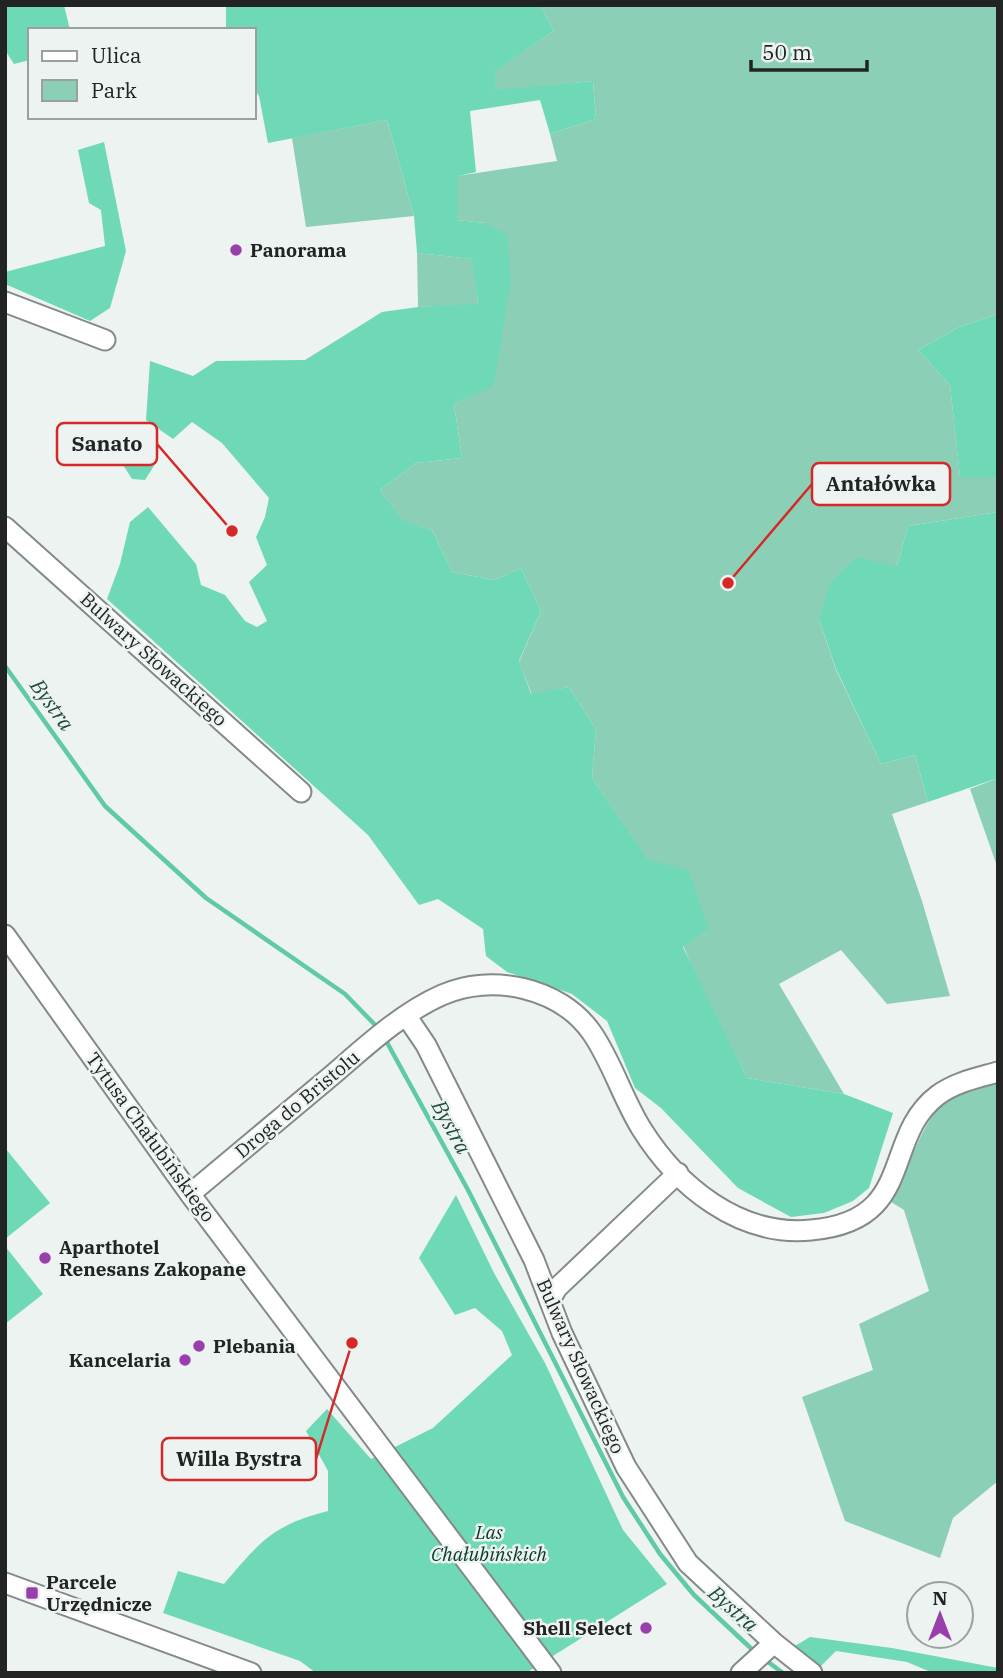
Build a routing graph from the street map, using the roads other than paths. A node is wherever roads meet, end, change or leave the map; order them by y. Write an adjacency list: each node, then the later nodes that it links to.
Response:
1 (5, 302): 2 (street)
2 (105, 340)
3 (5, 527): 4 (street, Bulwary Słowackiego)
4 (301, 792)
5 (5, 935): 9 (street, Tytusa Chałubińskiego)
6 (400, 1022): 8 (street, Droga do Bristolu); 9 (street, Droga do Bristolu); 10 (street, Bulwary Słowackiego)
7 (998, 1072): 8 (street, Droga do Bristolu)
8 (678, 1173): 10 (street)
9 (190, 1194): 15 (street, Tytusa Chałubińskiego)
10 (550, 1300): 12 (street, Bulwary Słowackiego)
11 (5, 1583): 14 (street)
12 (771, 1645): 13 (street); 16 (street, Bulwary Słowackiego)
13 (742, 1672)
14 (251, 1673)
15 (551, 1673)
16 (812, 1673)

